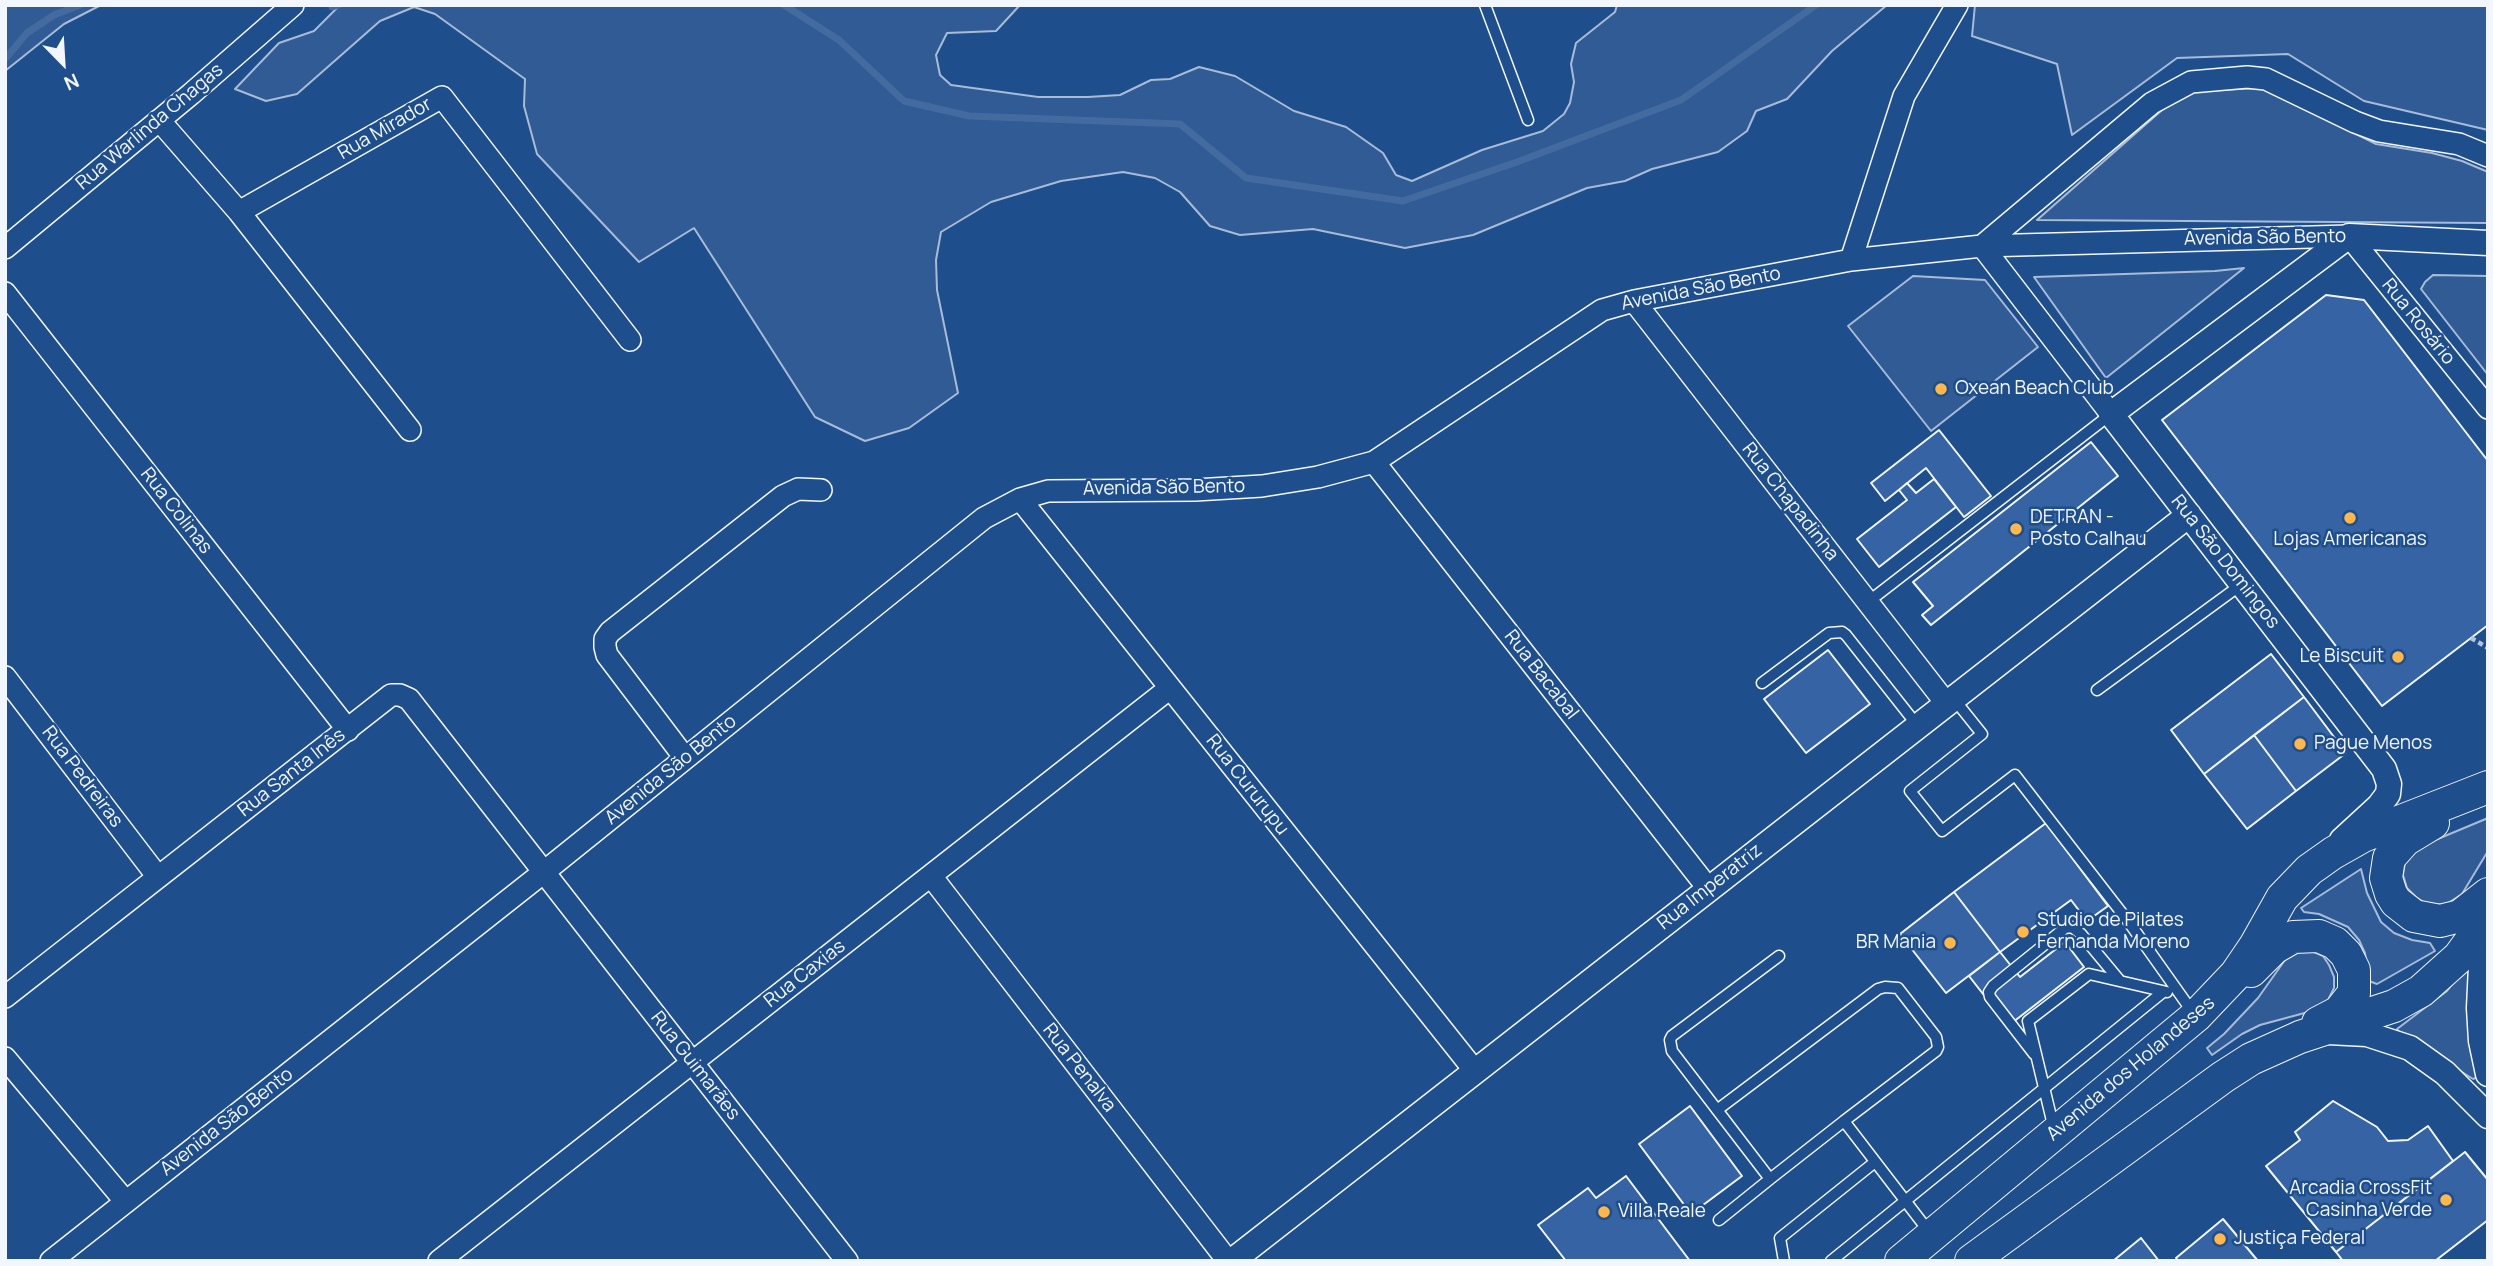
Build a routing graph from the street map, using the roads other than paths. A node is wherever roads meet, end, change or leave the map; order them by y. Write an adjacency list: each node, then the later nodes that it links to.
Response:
1 (293, 5): 4 (street, Rua Warlinda Chagas)
2 (1485, 5): 5 (lane)
3 (1956, 5): 12 (street)
4 (159, 120): 7 (street); 11 (street, Rua Warlinda Chagas)
5 (1528, 120)
6 (2488, 156): 10 (street)
7 (239, 212): 15 (street, Rua Mirador); 18 (street)
8 (2349, 236): 9 (street, Avenida São Bento); 10 (street, Avenida São Bento); 16 (street, Rua Rosário); 17 (street)
9 (2488, 243)
10 (1982, 246): 12 (street, Avenida São Bento); 17 (street, Rua São Domingos)
11 (5, 248)
12 (1851, 260): 14 (street, Avenida São Bento)
13 (5, 293): 31 (street, Rua Colinas)
14 (1634, 301): 19 (street, Avenida São Bento); 24 (street, Rua Chapadinha)
15 (630, 340)
16 (2488, 408)
17 (2111, 414): 22 (street, Rua São Domingos); 24 (lane)
18 (410, 430)
19 (1374, 461): 21 (street, Avenida São Bento); 38 (street, Rua Bacabal)
20 (821, 490): 32 (street)
21 (1020, 499): 27 (street, Rua Cururupu); 32 (street, Avenida São Bento)
22 (2189, 515): 23 (street, Rua São Domingos); 29 (street, Rua Imperatriz)
23 (2242, 584): 28 (lane); 34 (street, Rua São Domingos)
24 (1868, 602): 29 (street, Rua Chapadinha)
25 (5, 677): 37 (street, Rua Pedreiras)
26 (1762, 683): 30 (lane)
27 (1170, 688): 36 (street, Rua Caxias); 51 (street, Rua Cururupu)
28 (2097, 690)
29 (1950, 700): 30 (street, Rua Imperatriz); 46 (lane)
30 (1917, 725): 38 (street, Rua Imperatriz)
31 (348, 730): 35 (street, Rua Santa Inês); 37 (street, Rua Santa Inês)
32 (685, 758): 35 (street, Avenida São Bento)
33 (2488, 788): 34 (main road, Avenida dos Holandeses); 39 (main road)
34 (2309, 870): 46 (main road, Avenida dos Holandeses)
35 (544, 872): 50 (street, Rua Guimarães); 62 (street, Avenida São Bento)
36 (931, 876): 50 (street, Rua Caxias); 68 (street, Rua Penalva)
37 (158, 877): 45 (street, Rua Santa Inês)
38 (1708, 888): 51 (street, Rua Imperatriz)
39 (2488, 894)
40 (2488, 917): 47 (main road)
41 (2488, 927): 52 (street)
42 (1779, 956): 55 (lane)
43 (2120, 981): 44 (lane); 48 (lane); 48 (lane)
44 (2163, 992): 46 (lane); 54 (lane)
45 (5, 997)
46 (2188, 1006): 53 (main road); 58 (main road, Avenida dos Holandeses)
47 (2317, 1031): 53 (main road); 56 (street)
48 (2036, 1057): 54 (lane)
49 (5, 1058): 62 (street)
50 (692, 1063): 65 (street, Rua Caxias); 67 (street, Rua Guimarães)
51 (1475, 1071): 68 (street, Rua Imperatriz)
52 (2488, 1074)
53 (2223, 1077): 72 (main road)
54 (2043, 1090): 58 (lane); 61 (lane)
55 (1717, 1110): 57 (lane); 60 (lane)
56 (2488, 1115)
57 (1844, 1121): 59 (lane); 60 (lane)
58 (2055, 1133): 64 (main road, Avenida dos Holandeses)
59 (1875, 1162): 61 (lane); 69 (lane)
60 (1770, 1179): 63 (lane)
61 (1905, 1201): 64 (lane); 70 (lane)
62 (126, 1202): 66 (street, Avenida São Bento)
63 (1718, 1220)
64 (1932, 1235): 71 (main road, Avenida dos Holandeses)
65 (454, 1256)
66 (60, 1258)
67 (847, 1261)
68 (1230, 1261)
69 (1784, 1261)
70 (1831, 1261)
71 (1901, 1261)
72 (1971, 1261)

